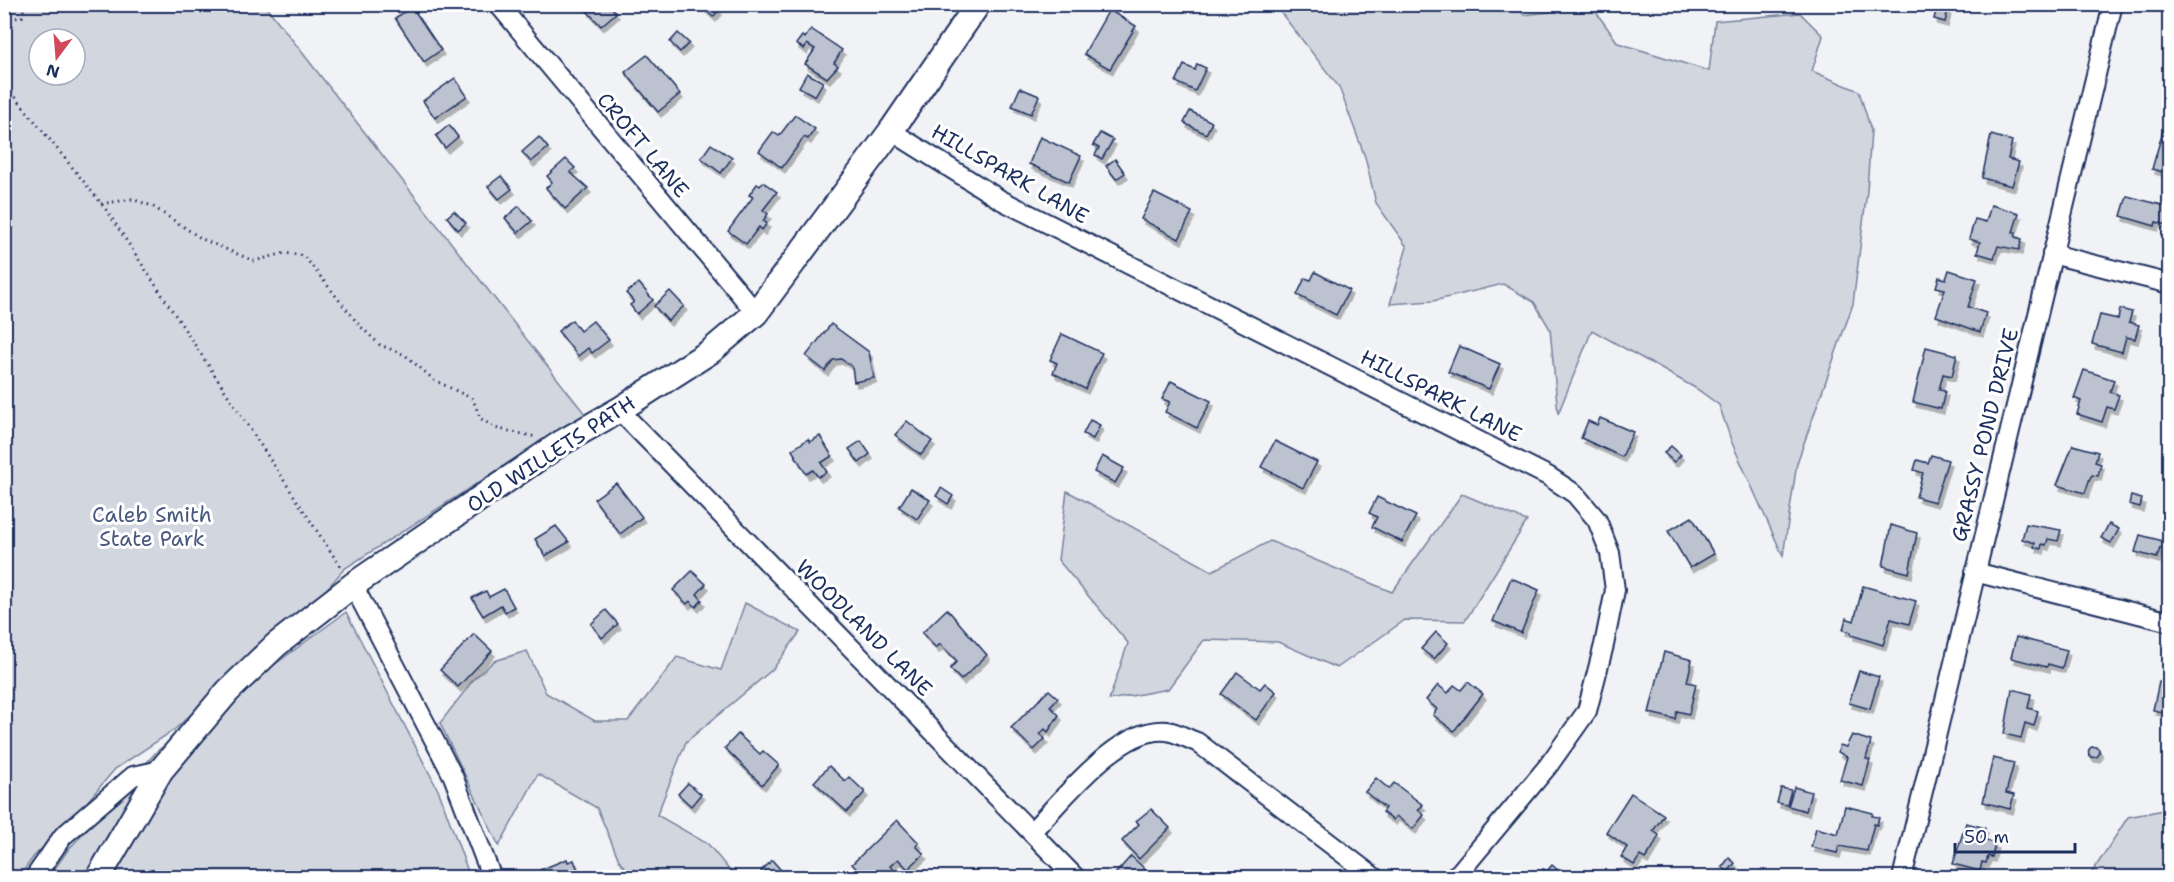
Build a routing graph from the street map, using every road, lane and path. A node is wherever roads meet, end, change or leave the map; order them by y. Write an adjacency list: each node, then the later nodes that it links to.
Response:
1 (25, 4): 5 (path)
2 (498, 4): 11 (street, CROFT LANE)
3 (978, 4): 7 (main road, OLD WILLETS PATH)
4 (2113, 4): 9 (street, GRASSY POND DRIVE)
5 (4, 19)
6 (4, 83): 8 (path)
7 (891, 131): 11 (main road, OLD WILLETS PATH); 24 (street, HILLSPARK LANE)
8 (100, 204): 13 (path); 15 (path)
9 (2052, 254): 10 (street); 14 (street, GRASSY POND DRIVE)
10 (2169, 284)
11 (756, 313): 12 (main road, OLD WILLETS PATH)
12 (619, 410): 13 (main road, OLD WILLETS PATH); 18 (street, WOODLAND LANE)
13 (565, 441): 15 (main road, OLD WILLETS PATH)
14 (1975, 572): 16 (street); 25 (street, GRASSY POND DRIVE)
15 (353, 585): 17 (main road, OLD WILLETS PATH); 21 (street)
16 (2169, 622)
17 (161, 770): 19 (street); 20 (main road, OLD WILLETS PATH)
18 (1033, 830): 22 (street, WOODLAND LANE); 23 (street)
19 (34, 878)
20 (98, 878)
21 (492, 878)
22 (1076, 878)
23 (1375, 878)
24 (1451, 878)
25 (1902, 878)

